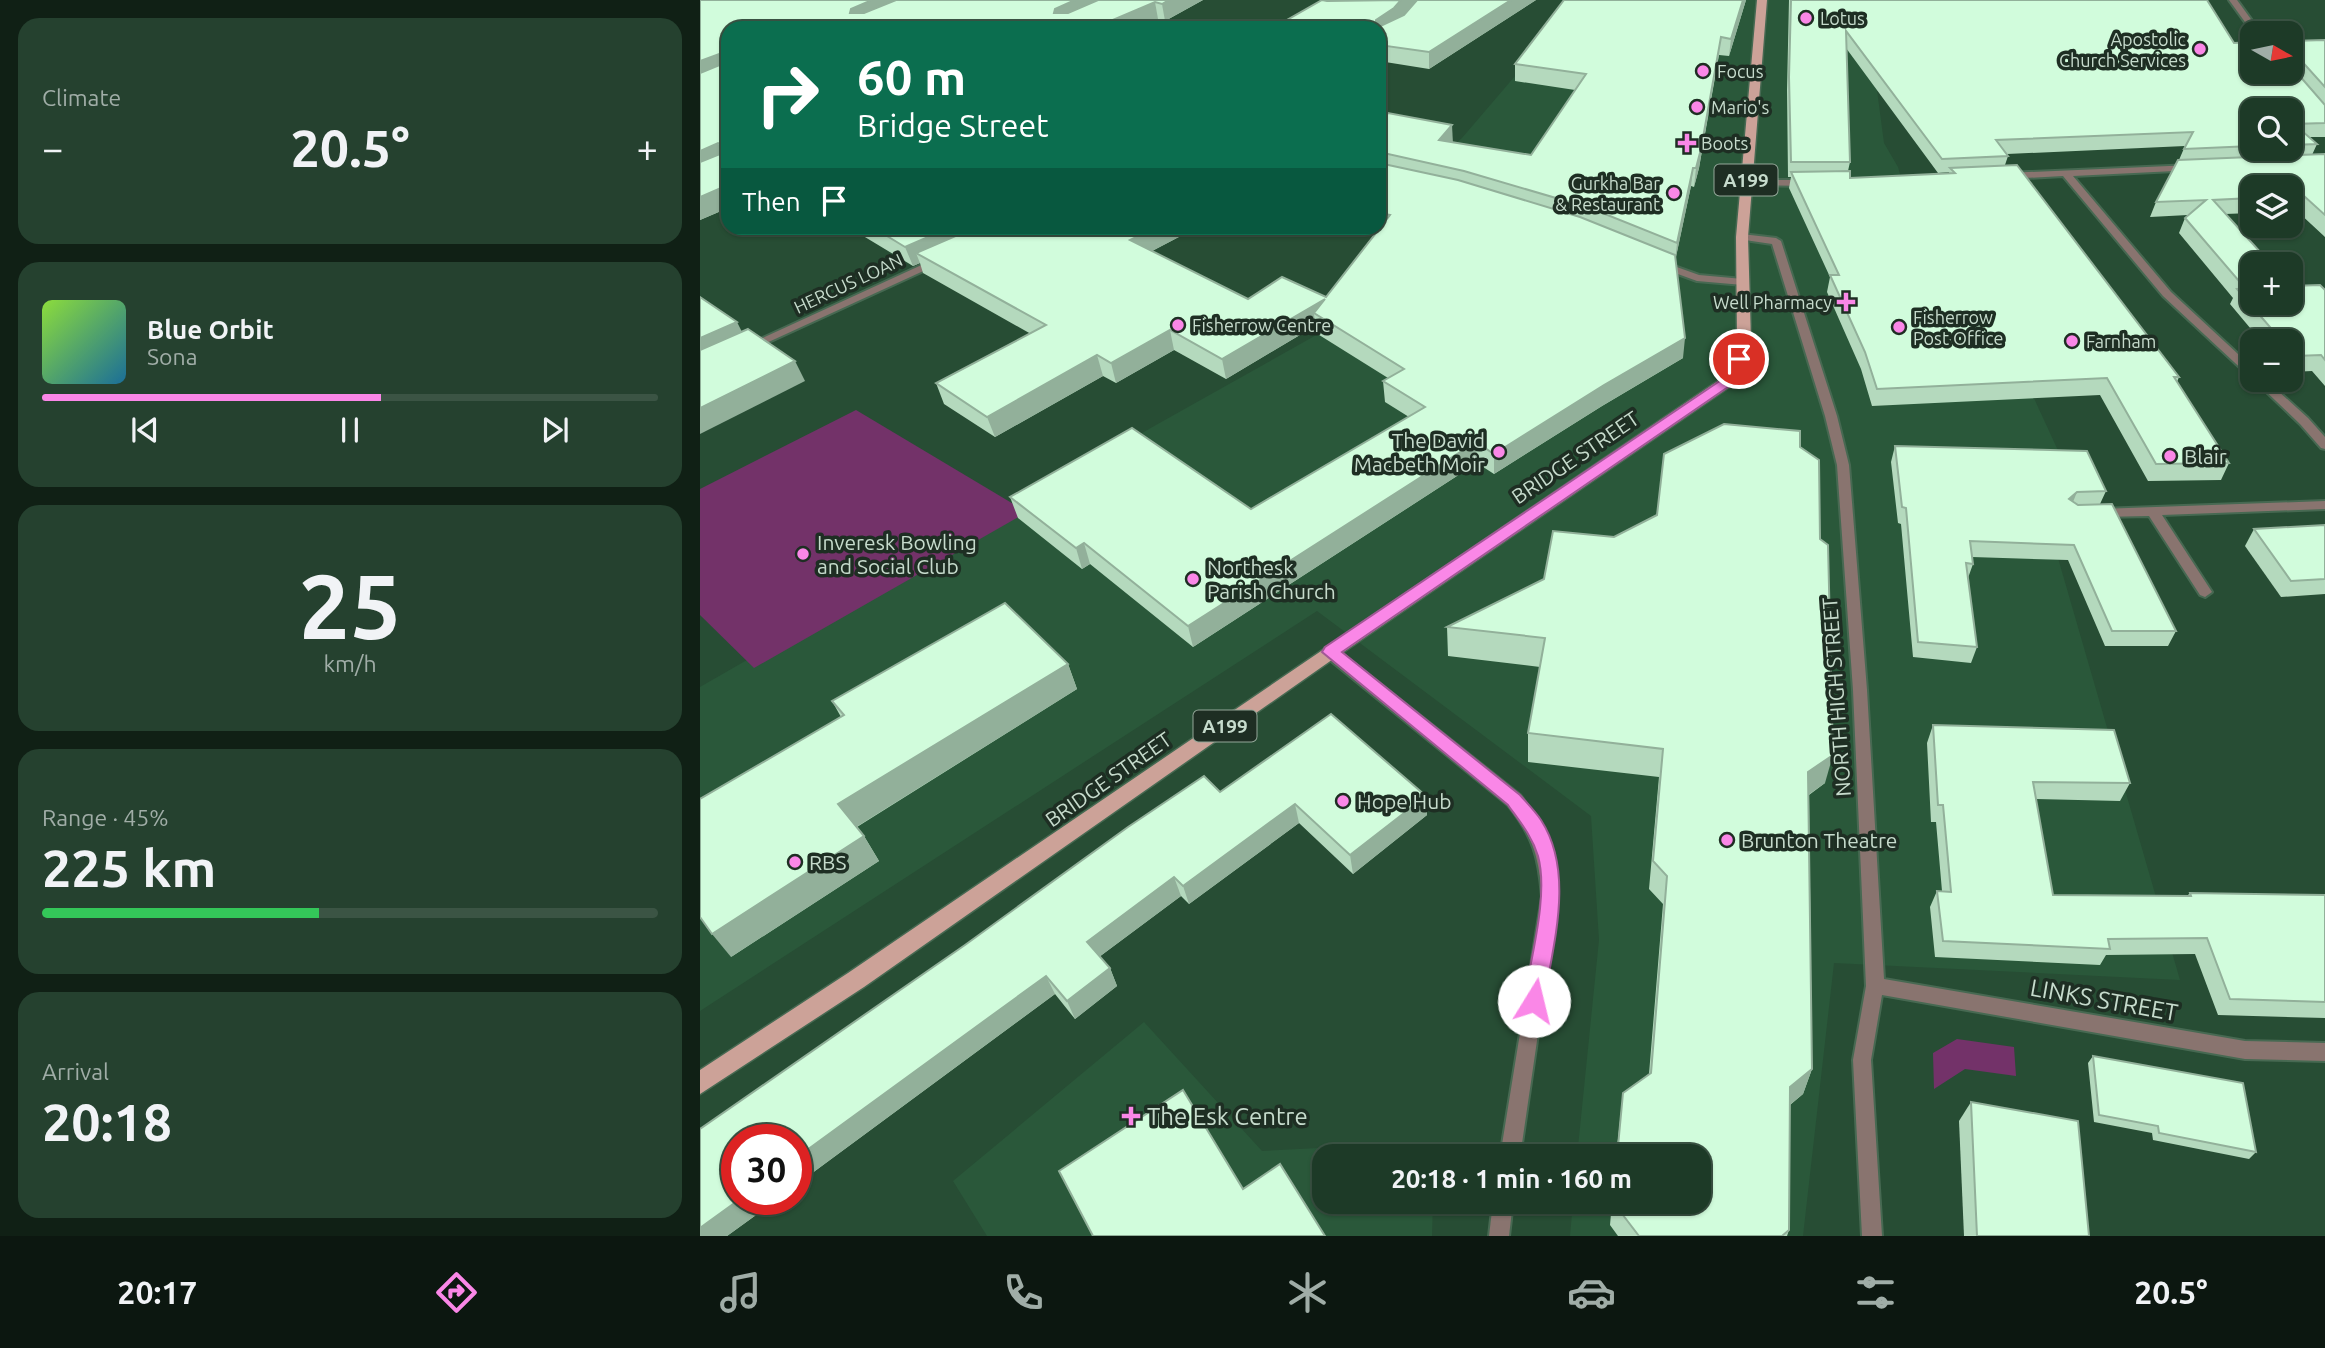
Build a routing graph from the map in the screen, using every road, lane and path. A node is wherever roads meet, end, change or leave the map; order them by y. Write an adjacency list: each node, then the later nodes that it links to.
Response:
1 (1762, 0): 7 (main road, A199)
2 (2232, 0): 3 (street)
3 (2248, 21)
4 (2202, 168): 5 (street)
5 (2066, 174): 6 (street); 14 (street)
6 (1996, 177)
7 (1745, 183): 8 (street); 9 (main road, A199)
8 (1821, 183)
9 (1741, 237): 12 (main road, A199); 22 (street, NORTH HIGH STREET)
10 (947, 257): 13 (street, HERCUS LOAN)
11 (1645, 258): 12 (street)
12 (1743, 282): 21 (main road, BRIDGE STREET / A199)
13 (732, 355)
14 (2240, 362)
15 (2273, 392): 16 (street)
16 (2325, 445)
17 (2325, 505): 18 (street)
18 (2153, 511): 19 (street); 20 (street)
19 (2084, 513)
20 (2205, 592)
21 (1330, 652): 24 (main road, BRIDGE STREET / A199); 25 (street)
22 (1875, 986): 23 (street, LINKS STREET); 28 (street, NORTH HIGH STREET)
23 (2325, 1052)
24 (700, 1083)
25 (1512, 1144)
26 (1502, 1214): 27 (street)
27 (1499, 1236)
28 (1872, 1236)

